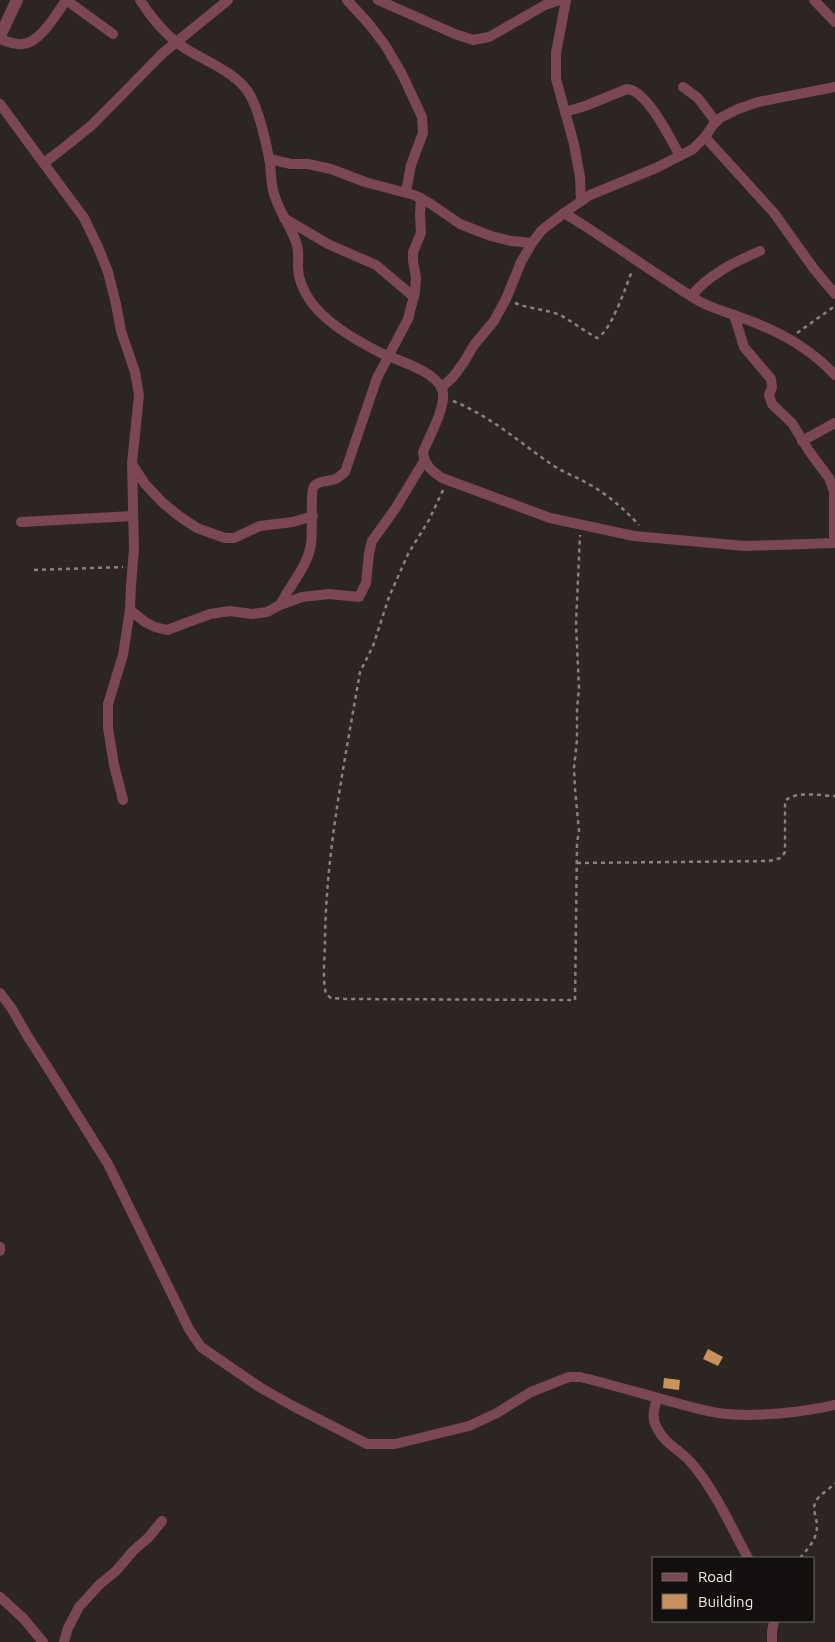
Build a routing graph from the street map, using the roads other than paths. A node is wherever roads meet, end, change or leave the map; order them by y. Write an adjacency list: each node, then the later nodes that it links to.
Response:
1 (17, 0): 13 (street)
2 (66, 0): 12 (street); 13 (street)
3 (140, 0): 14 (street)
4 (228, 0): 14 (street)
5 (346, 0): 24 (street)
6 (378, 0): 10 (street)
7 (560, 0): 10 (street)
8 (566, 0): 18 (street)
9 (814, 0): 11 (street)
10 (391, 3)
11 (835, 22)
12 (113, 34)
13 (0, 38)
14 (176, 42): 22 (street); 23 (street)
15 (683, 87): 19 (street)
16 (834, 89): 19 (street)
17 (0, 104): 23 (street)
18 (565, 112): 21 (street); 26 (street)
19 (716, 122): 20 (street)
20 (705, 138): 21 (street); 31 (street)
21 (680, 156): 26 (street)
22 (269, 158): 24 (street); 28 (street)
23 (44, 163): 41 (street)
24 (406, 192): 25 (street)
25 (421, 198): 29 (street); 33 (street)
26 (582, 201): 27 (street)
27 (564, 213): 29 (street); 32 (street)
28 (283, 217): 33 (street); 35 (street)
29 (532, 243): 37 (street)
30 (760, 251): 32 (street)
31 (835, 294)
32 (691, 296): 34 (street)
33 (414, 297): 35 (street)
34 (734, 315): 36 (street); 39 (street)
35 (388, 356): 37 (street); 43 (street)
36 (835, 374)
37 (442, 392): 40 (street)
38 (835, 423): 39 (street)
39 (802, 441): 45 (street)
40 (424, 461): 45 (street); 46 (street)
41 (132, 464): 42 (street); 43 (street)
42 (133, 516): 44 (street); 47 (street)
43 (313, 516): 46 (street)
44 (21, 522)
45 (834, 543)
46 (280, 605): 47 (street)
47 (130, 610): 48 (street)
48 (123, 800)
49 (0, 993): 52 (street)
50 (0, 1247): 51 (street)
51 (0, 1251)
52 (657, 1398): 53 (street); 55 (street)
53 (835, 1405)
54 (162, 1520): 59 (street)
55 (748, 1557)
56 (0, 1597): 58 (street)
57 (774, 1622): 60 (street)
58 (43, 1642)
59 (64, 1642)
60 (772, 1642)

